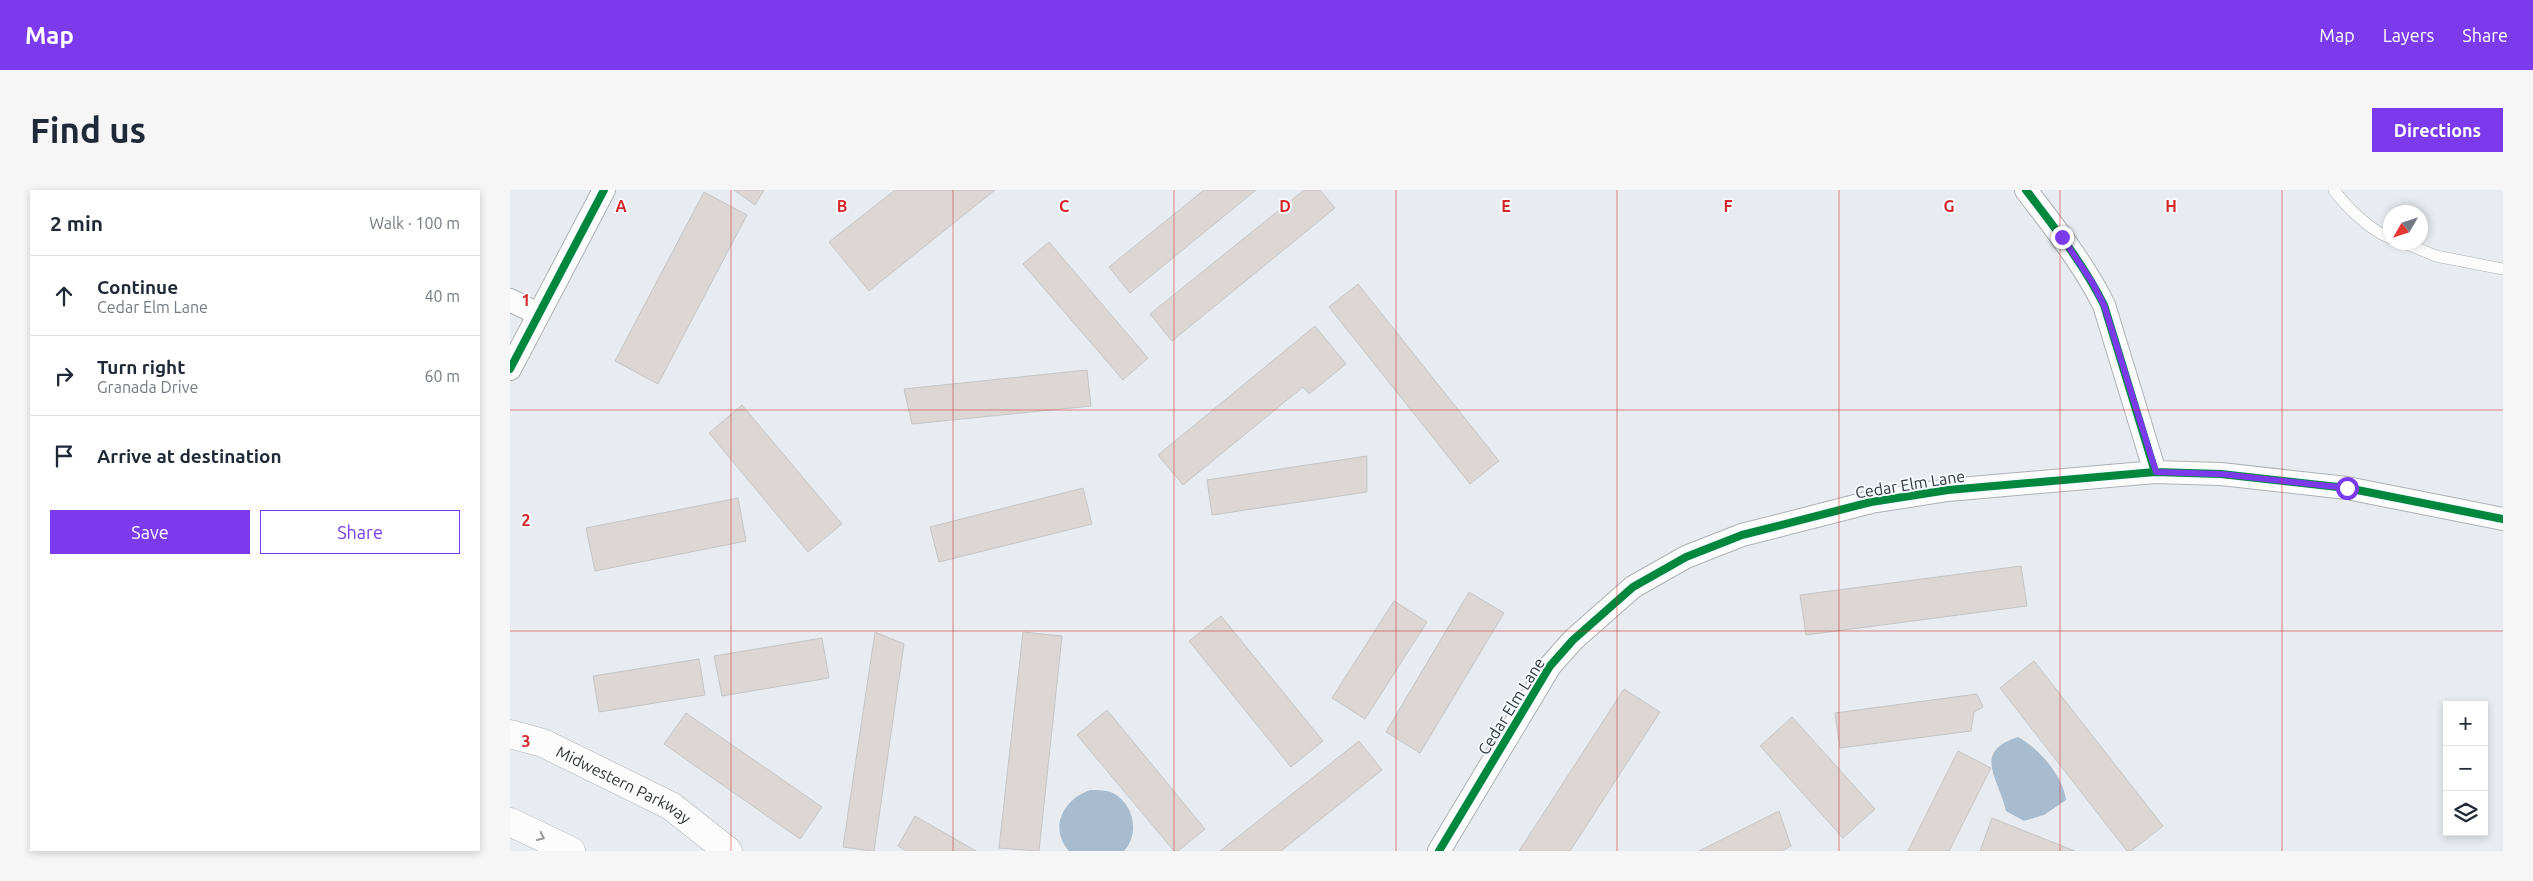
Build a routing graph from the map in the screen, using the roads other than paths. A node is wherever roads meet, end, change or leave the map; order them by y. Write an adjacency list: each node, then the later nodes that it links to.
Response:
1 (604, 190): 8 (street)
2 (2026, 190): 10 (street)
3 (2334, 190): 4 (lane)
4 (2383, 235)
5 (2421, 250): 6 (lane)
6 (2503, 269)
7 (510, 300): 8 (street)
8 (538, 314): 9 (street)
9 (510, 369)
10 (2156, 472): 11 (street, Cedar Elm Lane); 16 (street, Cedar Elm Lane)
11 (2503, 519)
12 (510, 734): 15 (main road, Midwestern Parkway)
13 (510, 822): 14 (main road, one-way to 14)
14 (571, 851)
15 (728, 851)
16 (1439, 851)

